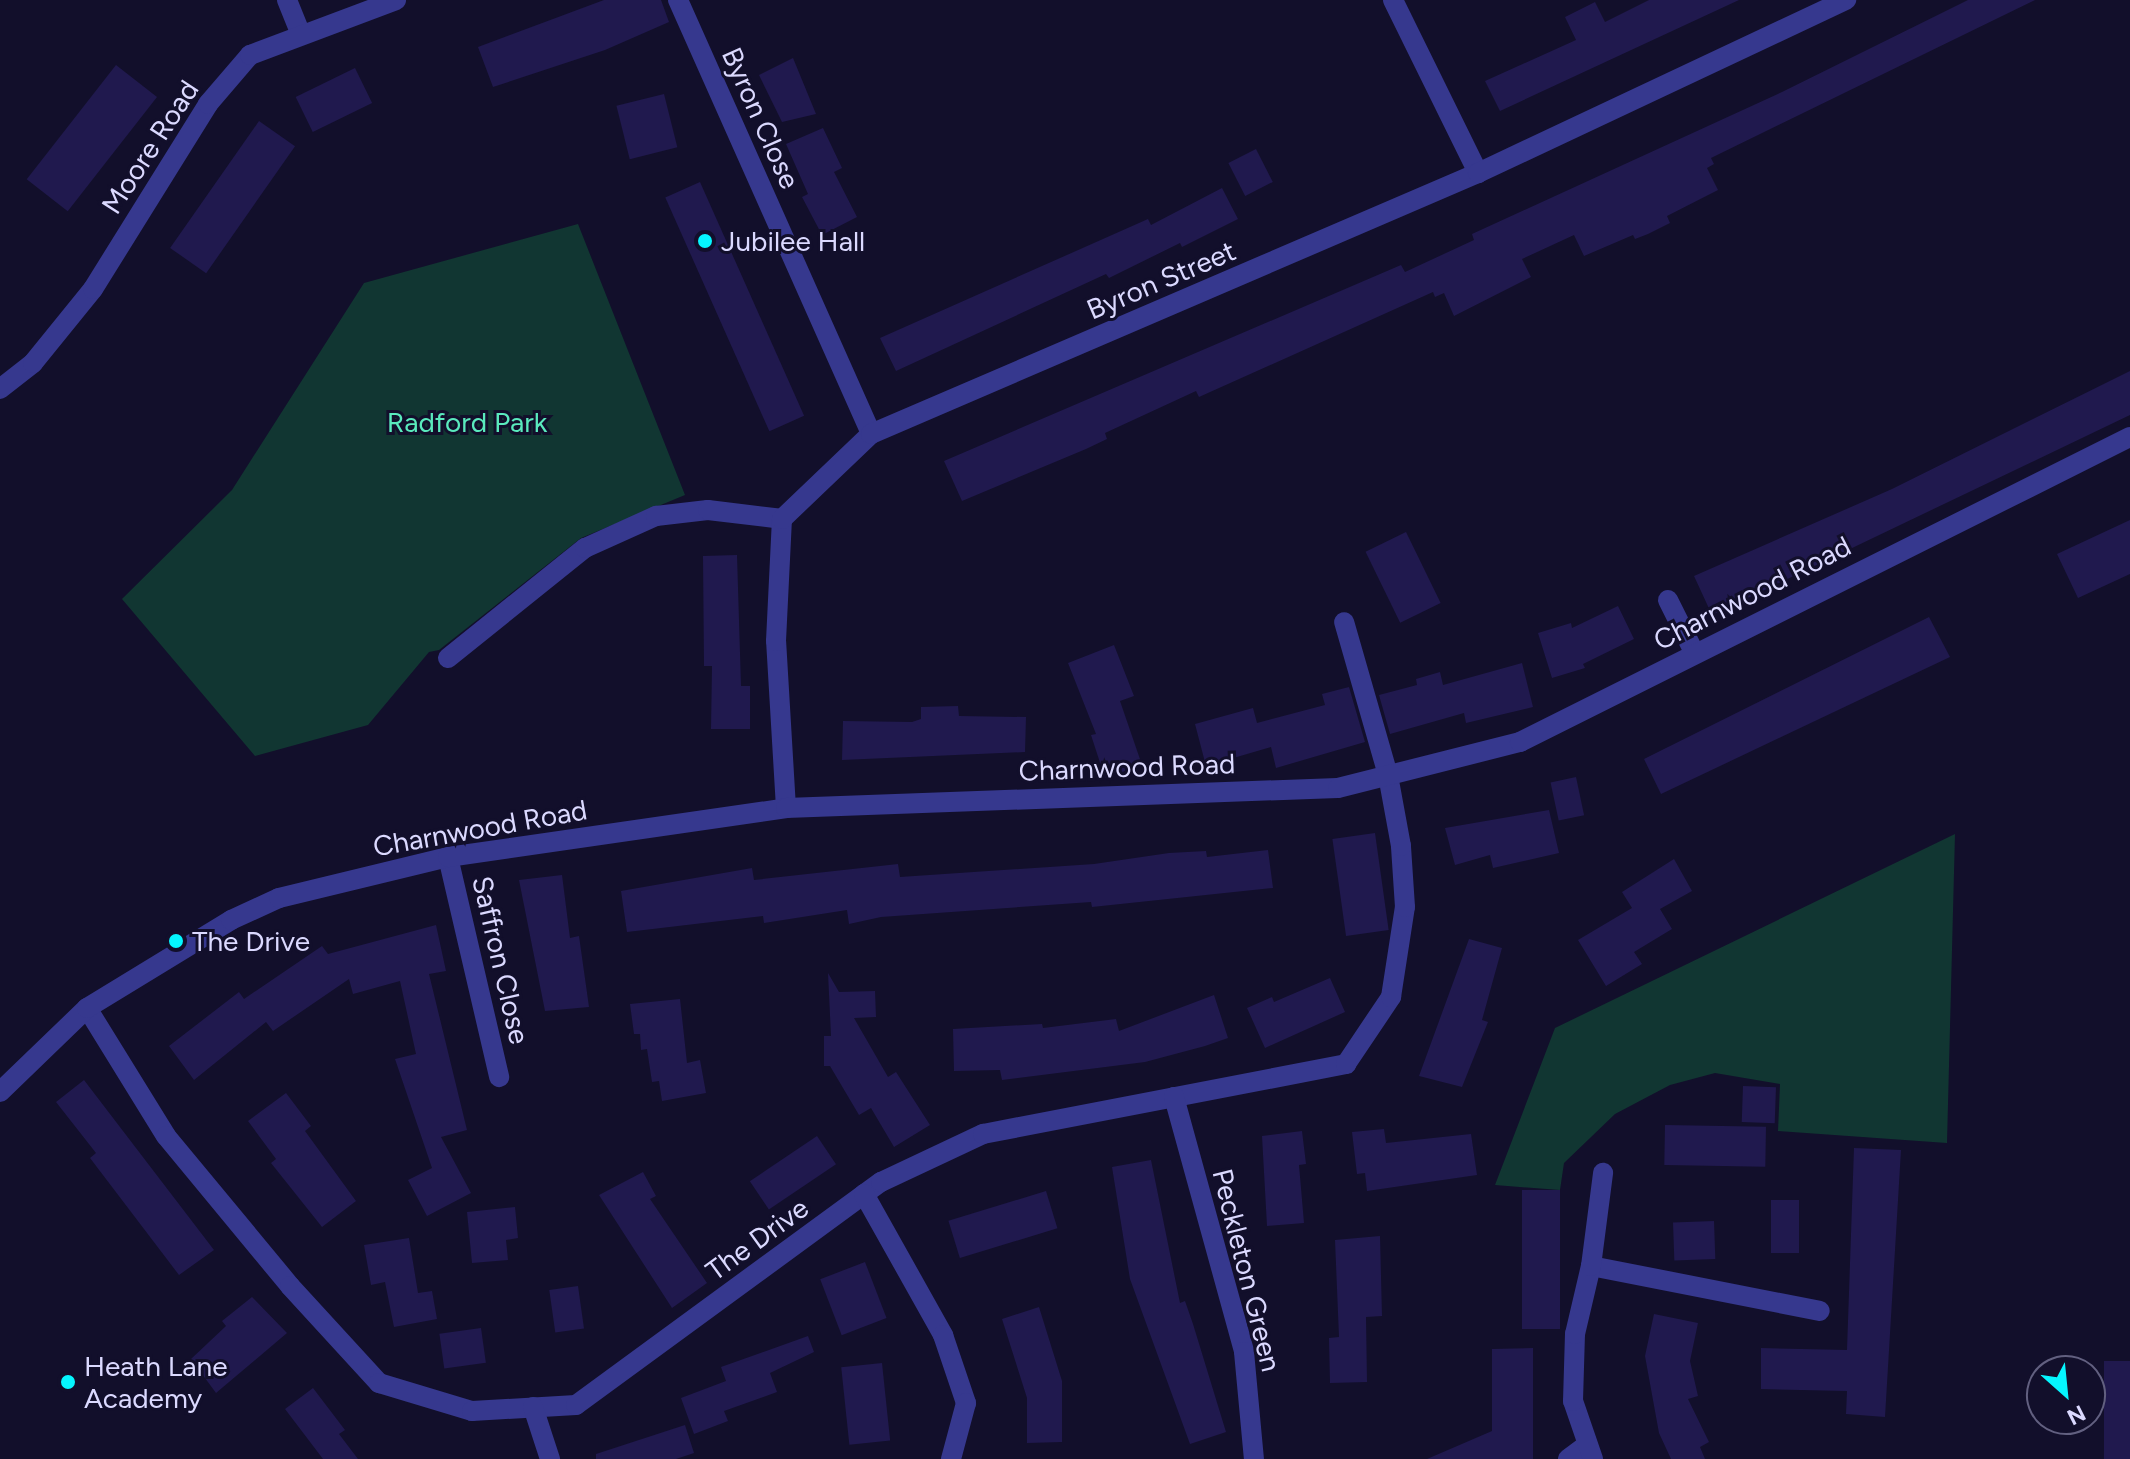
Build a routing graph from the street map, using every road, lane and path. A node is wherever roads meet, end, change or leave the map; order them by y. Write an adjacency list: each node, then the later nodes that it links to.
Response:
1 (287, 0): 6 (street)
2 (396, 0): 6 (street, Moore Road)
3 (678, 0): 9 (street, Byron Close)
4 (1393, 0): 7 (street)
5 (1846, 0): 7 (street, Byron Street)
6 (300, 33): 8 (street, Moore Road)
7 (1478, 173): 9 (street, Byron Street)
8 (0, 389)
9 (871, 434): 11 (street, Byron Street)
10 (2130, 437): 14 (street, Charnwood Road)
11 (782, 519): 15 (street); 17 (street)
12 (1668, 600): 14 (street)
13 (1344, 622): 16 (street, The Drive)
14 (1695, 654): 16 (street, Charnwood Road)
15 (448, 658)
16 (1388, 775): 17 (street, Charnwood Road); 22 (street, The Drive)
17 (786, 808): 18 (street, Charnwood Road)
18 (448, 857): 19 (street, Charnwood Road); 20 (street, Saffron Close)
19 (87, 1008): 21 (street, Charnwood Road); 27 (street, The Drive)
20 (499, 1077)
21 (0, 1092)
22 (1174, 1097): 24 (street, The Drive); 31 (street, Peckleton Green)
23 (1603, 1173): 25 (street)
24 (864, 1194): 27 (street, The Drive); 30 (street)
25 (1591, 1266): 26 (street); 28 (street)
26 (1820, 1311)
27 (533, 1407): 29 (street)
28 (1582, 1455)
29 (550, 1459)
30 (951, 1459)
31 (1254, 1459)

